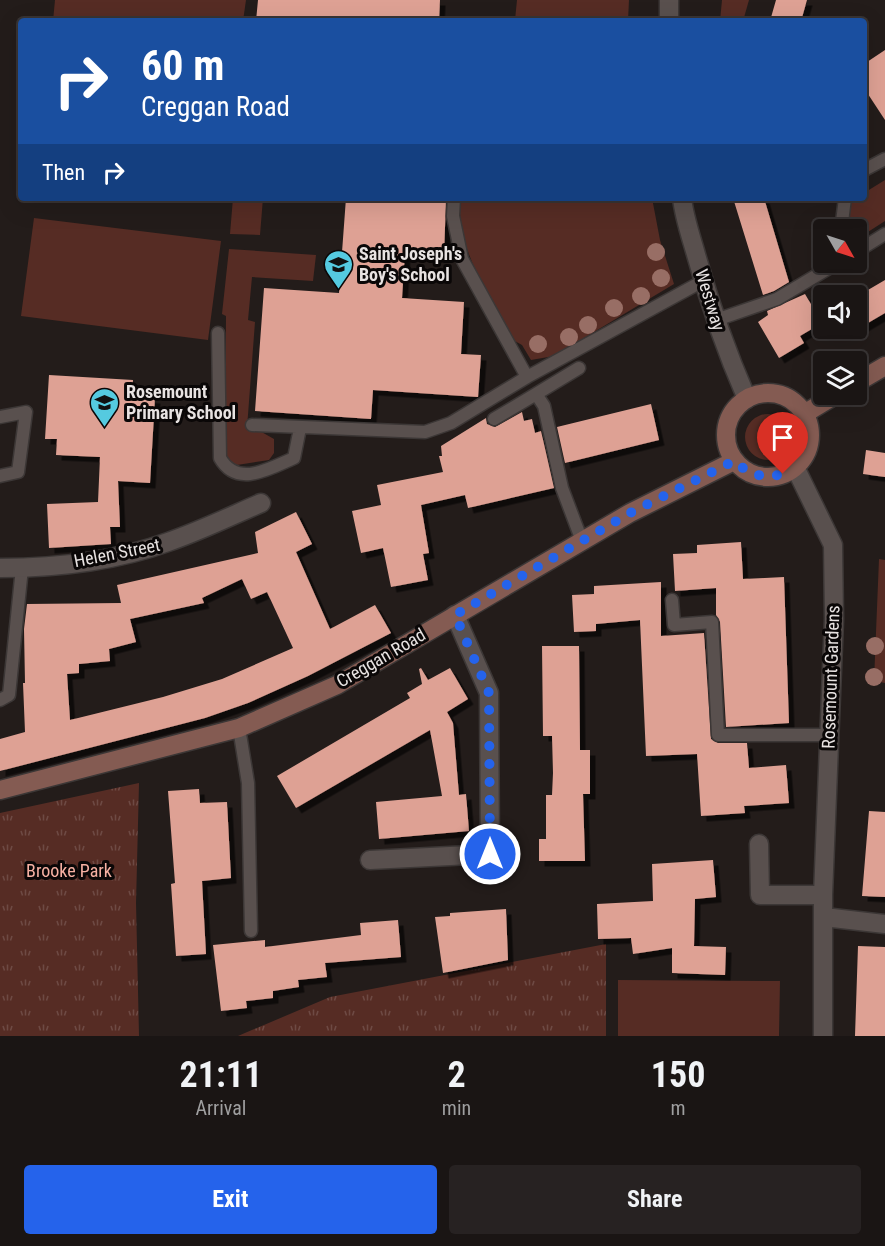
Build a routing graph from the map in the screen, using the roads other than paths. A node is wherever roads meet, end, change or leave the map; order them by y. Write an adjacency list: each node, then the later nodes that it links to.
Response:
1 (669, 0): 2 (street)
2 (669, 18)
3 (885, 159): 4 (lane)
4 (867, 168)
5 (454, 201): 17 (lane)
6 (683, 201): 12 (street, Westway)
7 (844, 201): 8 (lane)
8 (842, 219)
9 (885, 234): 10 (lane)
10 (867, 245)
11 (820, 273): 13 (lane)
12 (703, 281): 13 (street, Westway); 17 (lane)
13 (716, 320): 20 (street, Westway)
14 (218, 333): 26 (lane)
15 (885, 366): 18 (main road)
16 (579, 368): 19 (lane)
17 (527, 377): 26 (lane)
18 (867, 377)
19 (536, 394): 24 (lane); 31 (lane)
20 (747, 399): 22 (main road); 27 (main road)
21 (819, 405): 22 (main road)
22 (804, 414): 28 (main road)
23 (0, 417): 29 (lane)
24 (494, 419)
25 (252, 425): 26 (lane)
26 (300, 428)
27 (734, 461): 28 (main road); 31 (main road, Creggan Road)
28 (795, 467): 38 (street, Rosemount Gardens)
29 (0, 476)
30 (261, 503): 33 (street, Helen Street)
31 (582, 541): 35 (main road, Creggan Road)
32 (0, 568): 33 (street, Helen Street)
33 (22, 568): 36 (lane)
34 (672, 600): 38 (lane)
35 (455, 615): 37 (main road, Creggan Road); 41 (street)
36 (0, 700)
37 (239, 728): 39 (main road, Creggan Road); 45 (lane)
38 (830, 735): 42 (street, Rosemount Gardens)
39 (0, 790)
40 (759, 844): 42 (street)
41 (370, 860)
42 (823, 895): 43 (street, Rosemount Gardens)
43 (824, 917): 44 (street); 46 (street, Rosemount Gardens)
44 (885, 924)
45 (251, 931)
46 (823, 1036)

